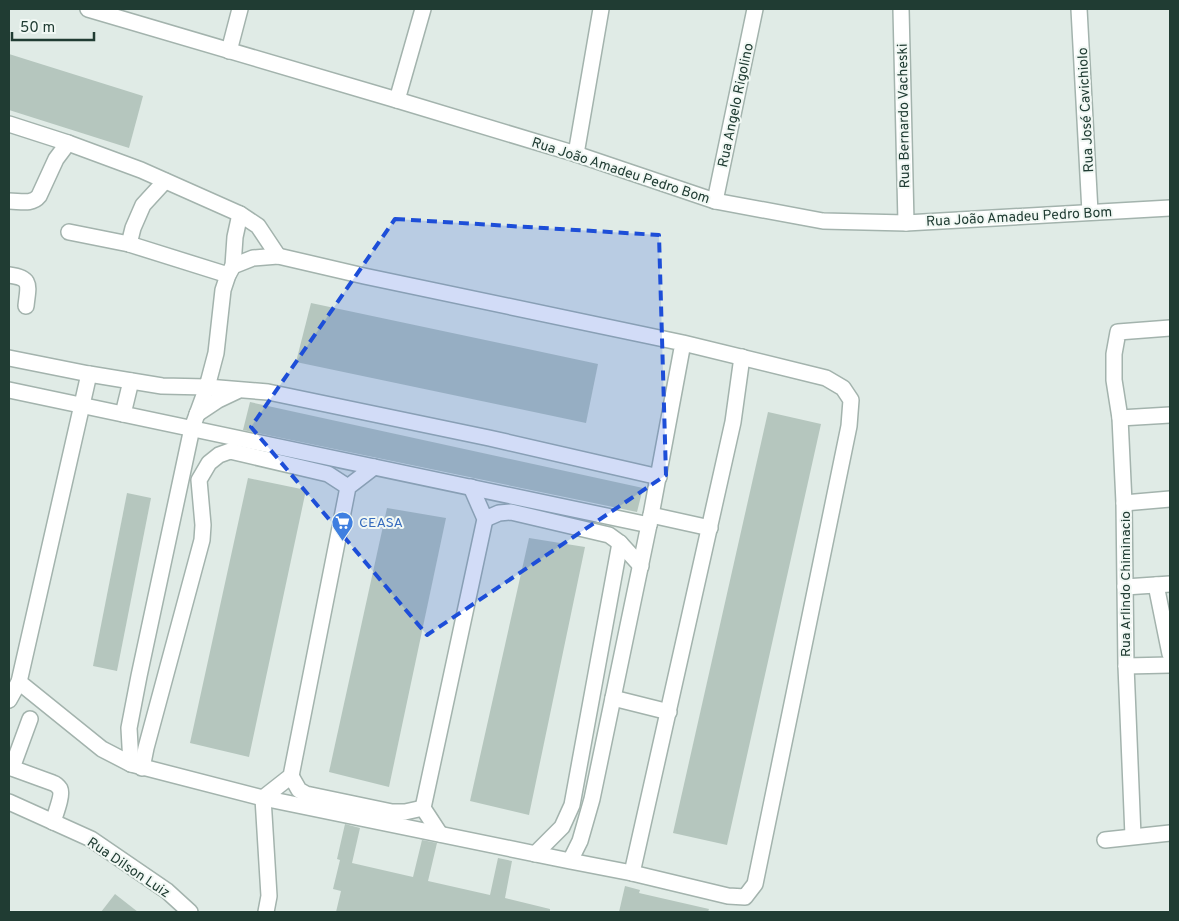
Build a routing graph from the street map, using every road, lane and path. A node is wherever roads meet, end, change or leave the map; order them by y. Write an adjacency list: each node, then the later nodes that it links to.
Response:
1 (88, 9): 8 (street, Rua João Amadeu Pedro Bom)
2 (240, 9): 8 (street)
3 (423, 9): 9 (street)
4 (601, 9): 12 (street)
5 (755, 9): 15 (street, Rua Angelo Rigolino)
6 (900, 9): 19 (street, Rua Bernardo Vacheski)
7 (1079, 9): 17 (street, Rua José Cavichiolo)
8 (229, 51): 9 (street, Rua João Amadeu Pedro Bom)
9 (397, 100): 12 (street, Rua João Amadeu Pedro Bom)
10 (9, 124): 11 (street)
11 (68, 143): 13 (street); 14 (street)
12 (576, 154): 15 (street, Rua João Amadeu Pedro Bom)
13 (165, 181): 18 (street); 21 (street)
14 (9, 201)
15 (716, 201): 19 (street, Rua João Amadeu Pedro Bom)
16 (1170, 208): 17 (street, Rua João Amadeu Pedro Bom)
17 (1090, 212): 19 (street, Rua João Amadeu Pedro Bom)
18 (240, 214): 22 (street); 23 (street)
19 (906, 223)
20 (69, 232): 21 (street)
21 (129, 244): 23 (street)
22 (278, 256): 23 (street); 27 (street)
23 (230, 271): 32 (street)
24 (9, 275): 25 (street)
25 (26, 306)
26 (1170, 328): 39 (street, Rua Arlindo Chiminacio)
27 (683, 343): 28 (street); 43 (street)
28 (742, 357): 51 (street); 77 (street)
29 (9, 358): 30 (street)
30 (89, 374): 31 (street); 35 (street)
31 (131, 381): 32 (street); 36 (street)
32 (207, 387): 34 (street); 37 (street)
33 (9, 390): 35 (street)
34 (238, 390): 37 (street); 43 (street)
35 (82, 405): 36 (street); 59 (street)
36 (123, 414): 40 (street)
37 (197, 414): 40 (street)
38 (1170, 415): 39 (street)
39 (1120, 418): 48 (street, Rua Arlindo Chiminacio)
40 (192, 428): 41 (street); 42 (street)
41 (374, 466): 45 (street); 46 (street)
42 (182, 474): 44 (street); 64 (street)
43 (659, 477): 50 (street)
44 (199, 480): 45 (street); 64 (street)
45 (348, 487): 66 (street)
46 (471, 487): 49 (street); 50 (street)
47 (1170, 499): 48 (street)
48 (1124, 502): 55 (street, Rua Arlindo Chiminacio)
49 (485, 519): 52 (street); 69 (street)
50 (650, 520): 51 (street); 53 (street)
51 (710, 528): 62 (street)
52 (620, 543): 53 (street); 75 (street)
53 (641, 566): 60 (street)
54 (1163, 585): 55 (street); 56 (street)
55 (1125, 587): 58 (street, Rua Arlindo Chiminacio)
56 (1170, 654)
57 (1170, 665): 58 (street)
58 (1126, 666): 73 (street, Rua Arlindo Chiminacio)
59 (18, 682): 61 (street); 64 (street)
60 (613, 698): 62 (street); 76 (street)
61 (9, 700)
62 (668, 712): 77 (street)
63 (30, 719): 65 (street)
64 (136, 766): 67 (street)
65 (10, 767): 70 (street)
66 (291, 776): 67 (street); 69 (street)
67 (263, 798): 72 (street); 79 (street)
68 (9, 802): 70 (street, Rua Dilson Luiz)
69 (423, 808): 72 (street)
70 (53, 822): 78 (street, Rua Dilson Luiz)
71 (1170, 833): 73 (street)
72 (440, 834): 75 (street)
73 (1133, 836): 74 (street)
74 (1106, 840)
75 (535, 854): 76 (street)
76 (570, 861): 77 (street)
77 (632, 873)
78 (190, 912)
79 (266, 912)

